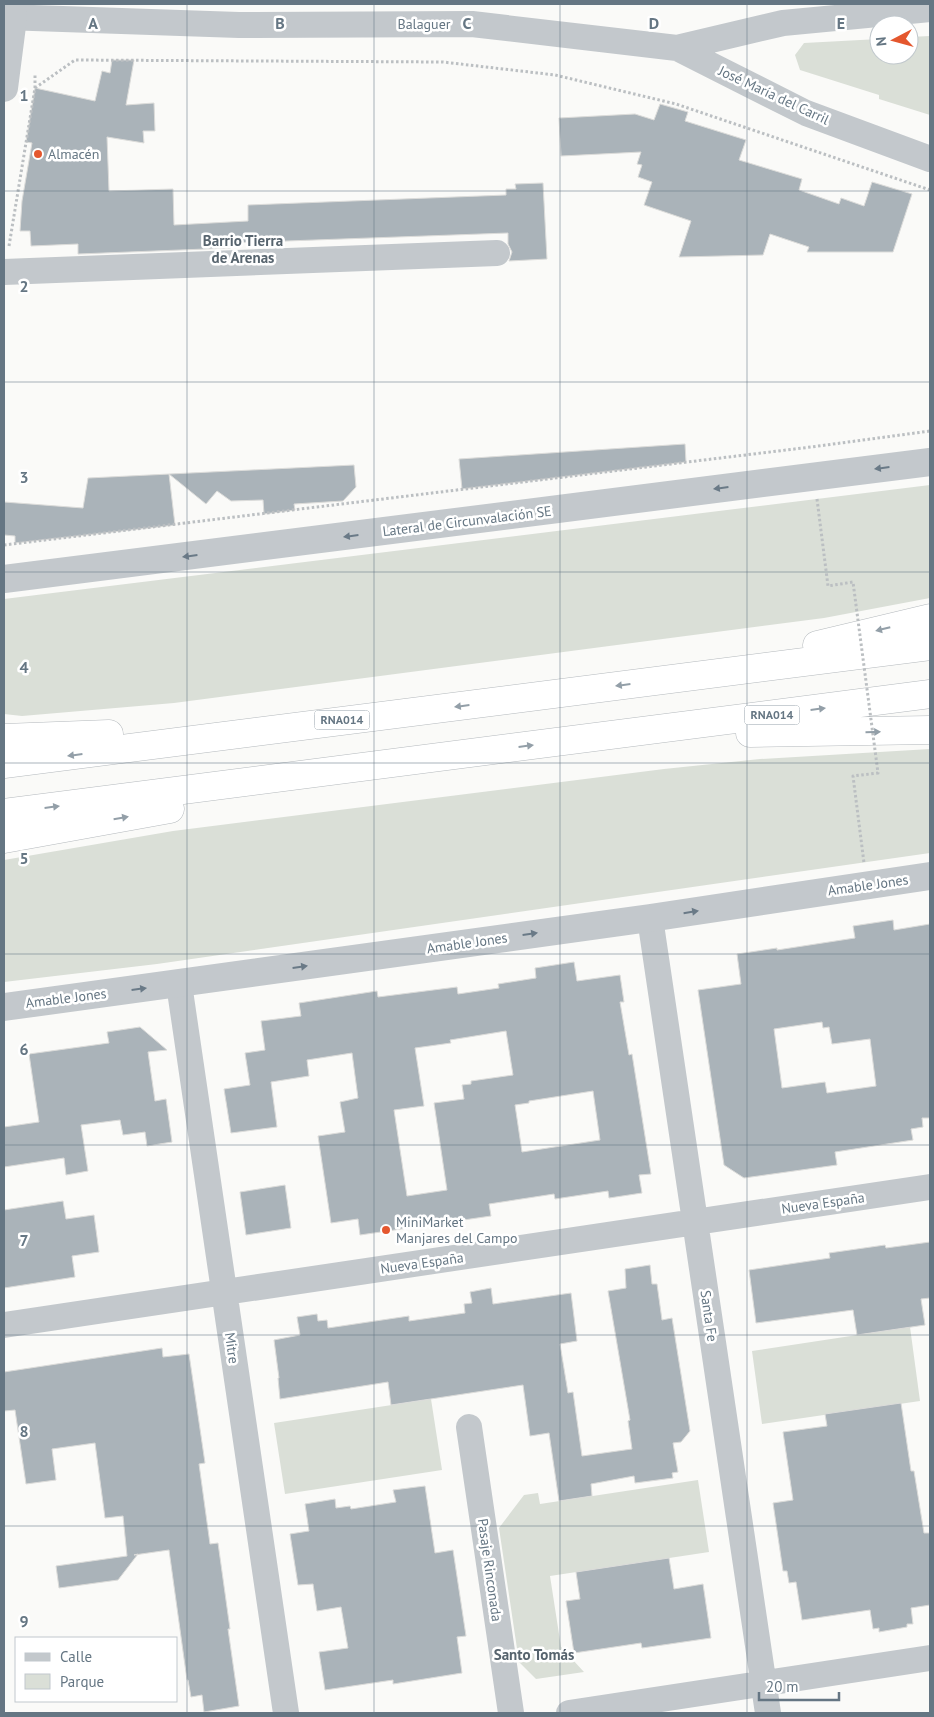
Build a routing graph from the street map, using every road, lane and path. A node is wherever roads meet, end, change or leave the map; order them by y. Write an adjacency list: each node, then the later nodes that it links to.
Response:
1 (930, 9): 4 (street, Balaguer)
2 (9, 13): 3 (street, Balaguer); 5 (street)
3 (242, 15): 4 (street, Balaguer)
4 (677, 48): 6 (street, José María del Carril)
5 (4, 88)
6 (930, 159)
7 (930, 190): 9 (path)
8 (497, 253): 9 (street)
9 (4, 272)
10 (930, 431): 13 (path)
11 (930, 462): 14 (street, Lateral de Circunvalación SE, one-way to 14)
12 (817, 500): 25 (path, bridge)
13 (4, 545)
14 (4, 579)
15 (930, 618): 17 (highway, one-way to 17)
16 (930, 646): 17 (highway, RNA014)
17 (671, 679): 21 (highway, RNA014, one-way to 21)
18 (930, 694): 20 (highway, RNA014, one-way to 18)
19 (930, 730): 20 (highway, one-way to 19)
20 (614, 735): 22 (highway, RNA014, one-way to 20)
21 (10, 750)
22 (496, 750): 23 (highway, RNA014, one-way to 22); 24 (highway, one-way to 22)
23 (4, 813)
24 (4, 839)
25 (864, 863)
26 (930, 876): 27 (street, Amable Jones, one-way to 26)
27 (650, 918): 28 (street, Amable Jones, one-way to 27); 31 (street, Santa Fe)
28 (179, 984): 29 (street, Amable Jones, one-way to 28); 32 (street, Mitre)
29 (4, 1006)
30 (930, 1187): 31 (street, Nueva España)
31 (695, 1222): 32 (street, Nueva España); 36 (street, Santa Fe)
32 (224, 1292): 33 (street, Nueva España); 37 (street, Mitre)
33 (4, 1325)
34 (469, 1427): 38 (street, Pasaje Rinconada)
35 (930, 1658): 36 (street)
36 (763, 1684): 39 (street); 40 (street, Santa Fe)
37 (286, 1713)
38 (511, 1713)
39 (569, 1713)
40 (768, 1713)

